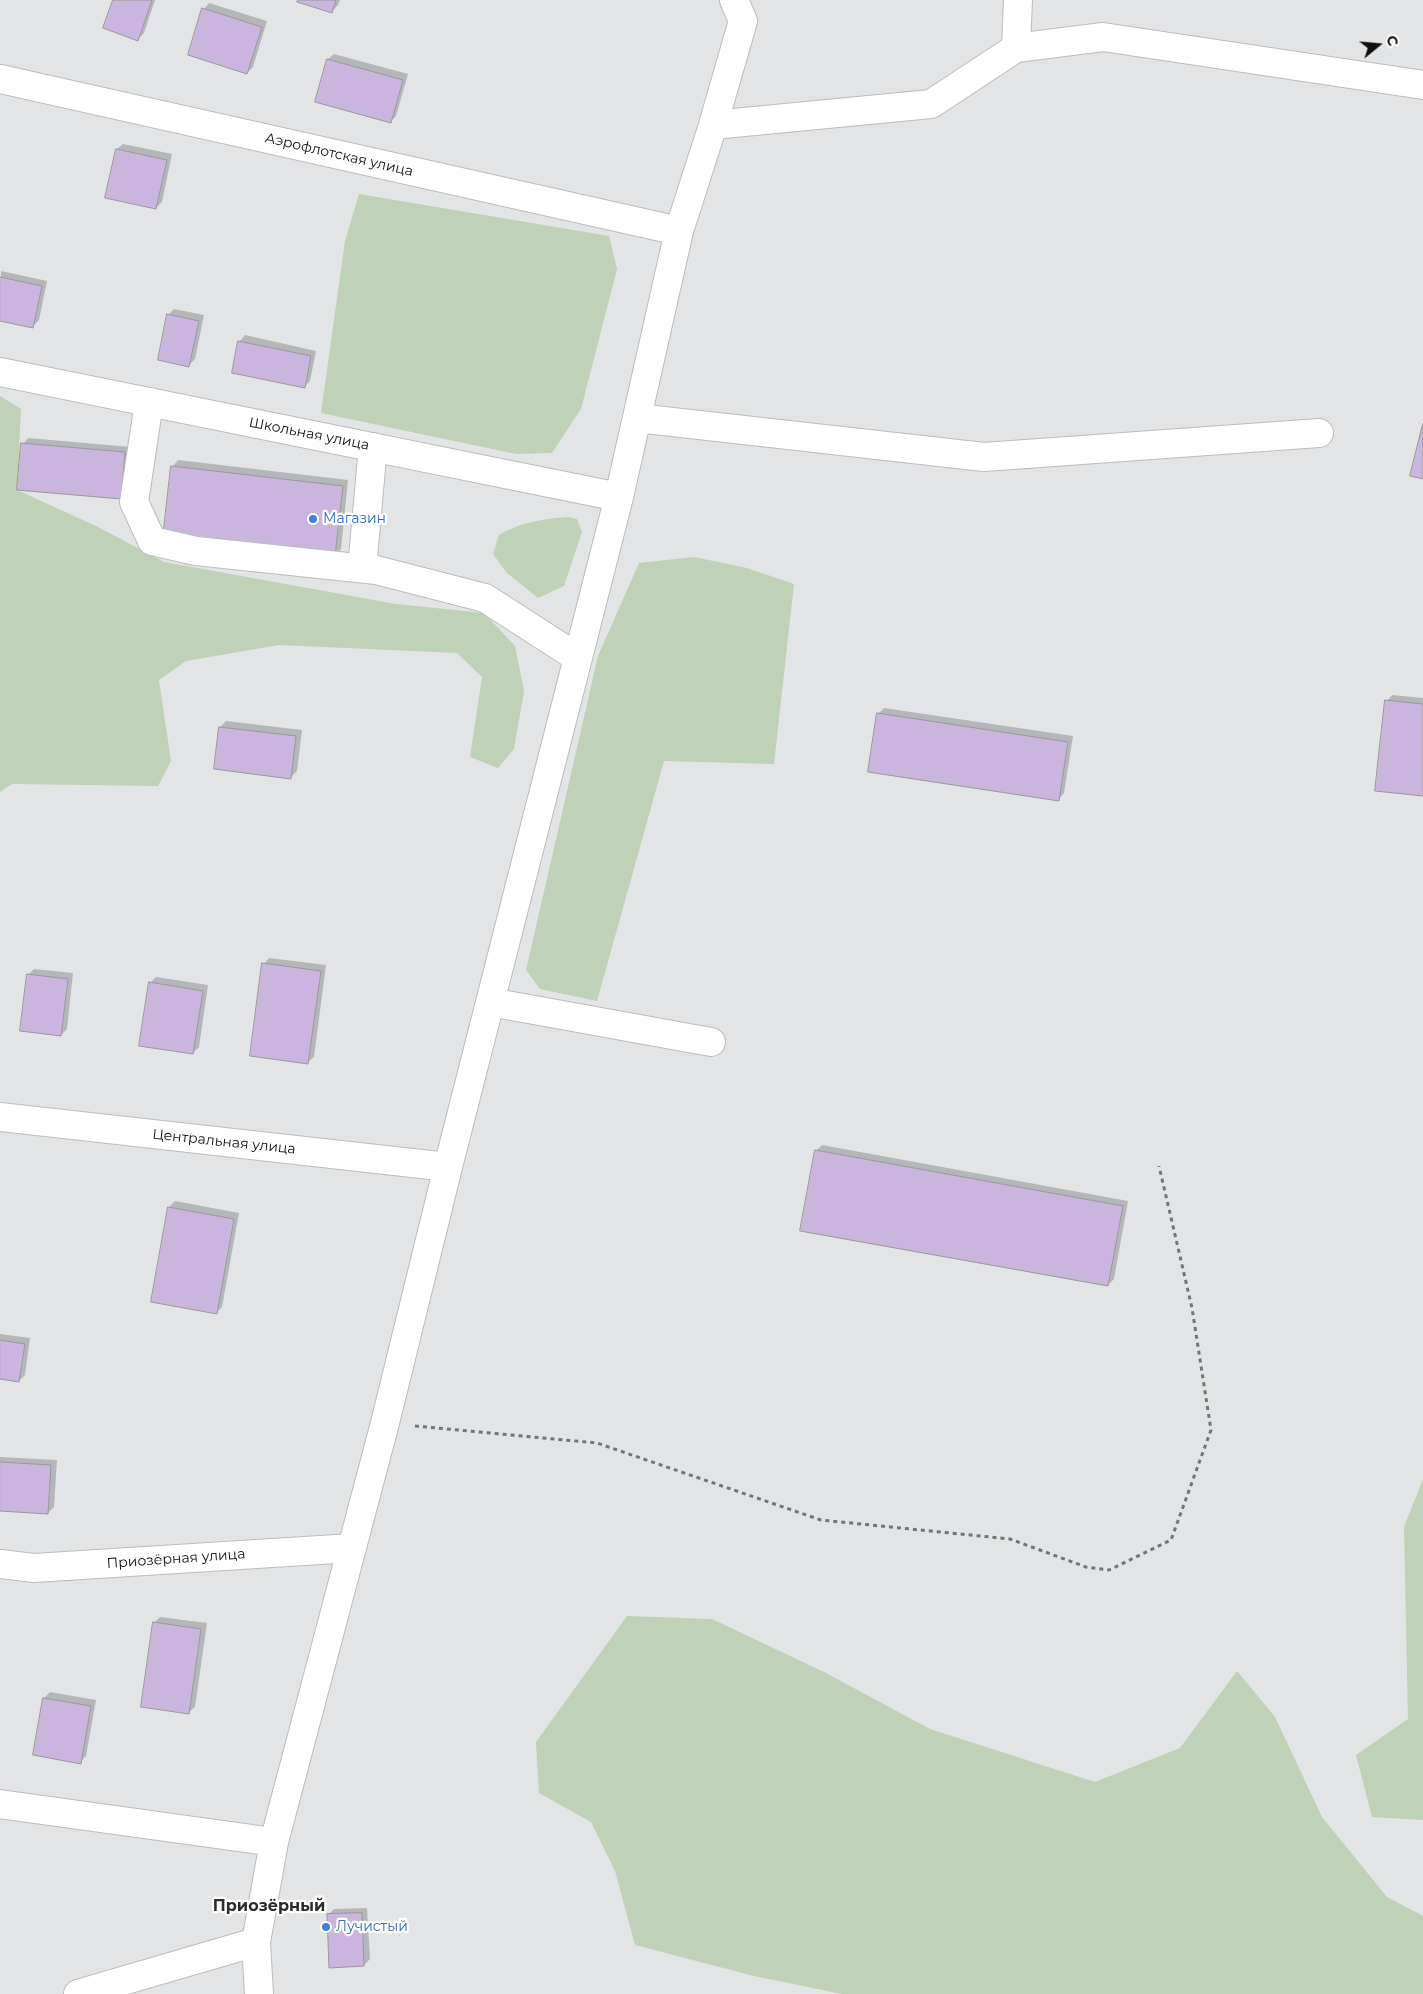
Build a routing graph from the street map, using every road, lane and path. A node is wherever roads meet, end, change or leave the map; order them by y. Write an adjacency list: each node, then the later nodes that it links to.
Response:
1 (734, 0): 6 (street)
2 (1018, 0): 3 (street)
3 (1016, 48): 5 (street); 6 (street)
4 (0, 79): 7 (street, Аэрофлотская улица)
5 (1423, 85)
6 (713, 125): 7 (street)
7 (679, 231): 10 (street)
8 (0, 372): 9 (street, Школьная улица)
9 (151, 402): 12 (street, Школьная улица); 14 (street)
10 (637, 418): 11 (street); 13 (street)
11 (1319, 433)
12 (373, 447): 13 (street, Школьная улица); 14 (street)
13 (619, 497): 15 (street)
14 (362, 568): 15 (street)
15 (578, 658): 16 (street)
16 (490, 1002): 17 (street); 20 (street)
17 (711, 1042)
18 (0, 1117): 20 (street, Центральная улица)
19 (1159, 1166): 21 (path)
20 (448, 1167): 21 (street)
21 (385, 1423): 22 (street)
22 (352, 1548): 23 (street, Приозёрная улица); 25 (street)
23 (0, 1564)
24 (0, 1804): 25 (street)
25 (274, 1842): 26 (street)
26 (256, 1942): 27 (street); 28 (street)
27 (78, 1994)
28 (259, 1994)

